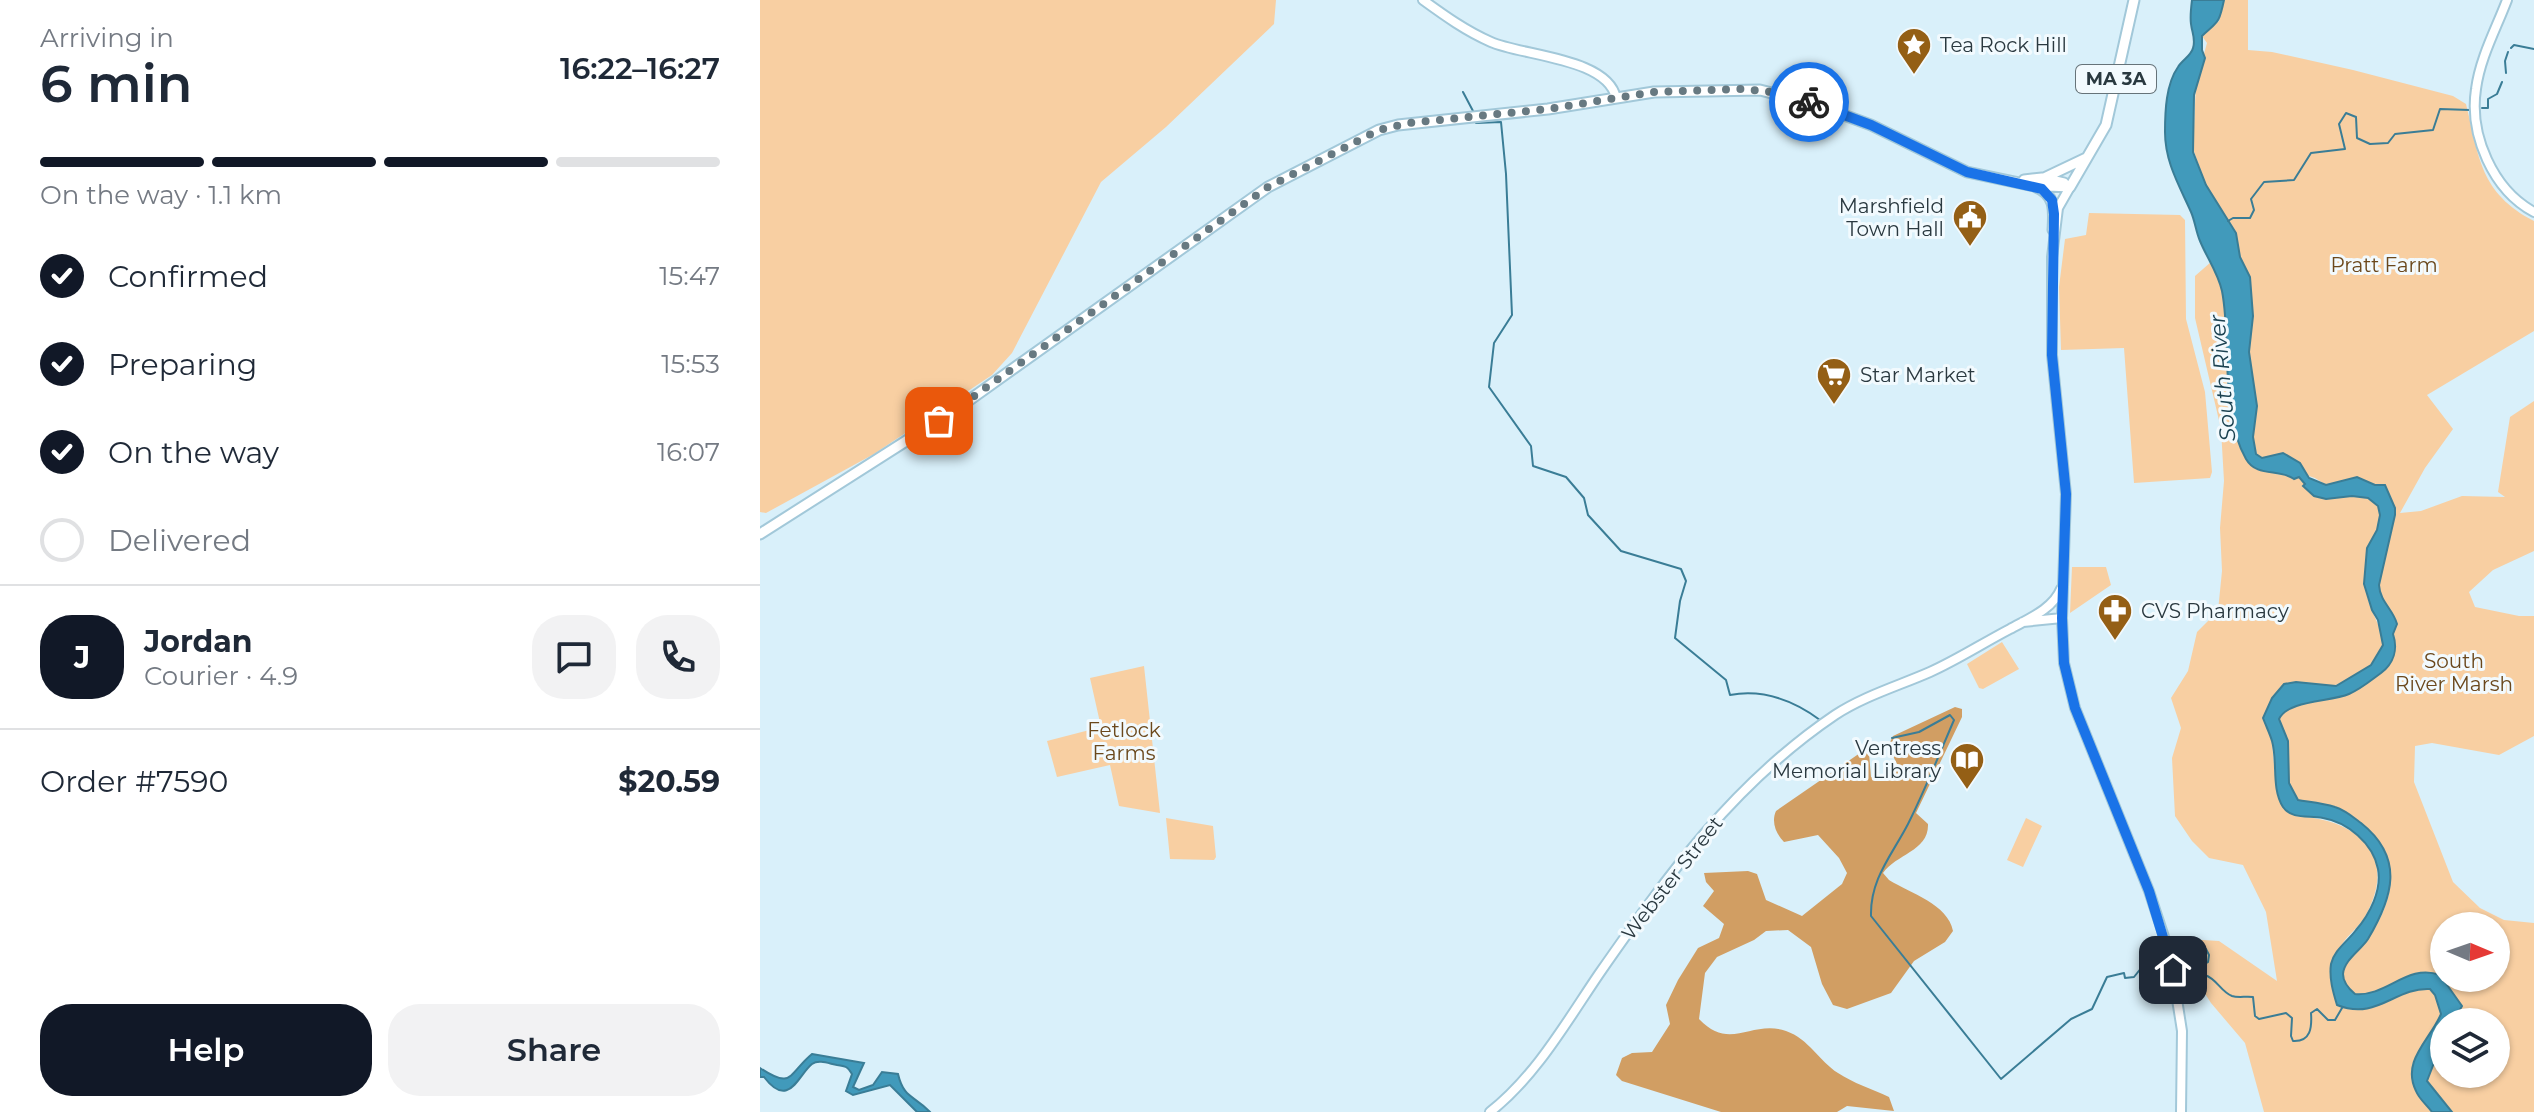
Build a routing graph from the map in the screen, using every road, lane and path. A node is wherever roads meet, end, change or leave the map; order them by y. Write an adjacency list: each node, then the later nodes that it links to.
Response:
1 (1423, 0): 4 (main road)
2 (2134, 0): 5 (main road, MA 3A)
3 (2507, 0): 10 (main road)
4 (1616, 98): 7 (main road); 12 (main road)
5 (2090, 156): 6 (main road); 9 (main road, MA 3A)
6 (2042, 178): 7 (main road); 9 (main road)
7 (2013, 182): 8 (main road)
8 (2029, 185): 9 (main road); 11 (main road)
9 (2070, 187): 11 (main road)
10 (2534, 212)
11 (2053, 230): 13 (main road)
12 (760, 534)
13 (2063, 584): 14 (main road, Webster Street); 15 (main road)
14 (2037, 613): 15 (main road); 16 (main road, Webster Street)
15 (2062, 618): 16 (main road, Webster Street); 18 (main road)
16 (2022, 623): 17 (main road, Webster Street)
17 (1490, 1112)
18 (2181, 1112)

